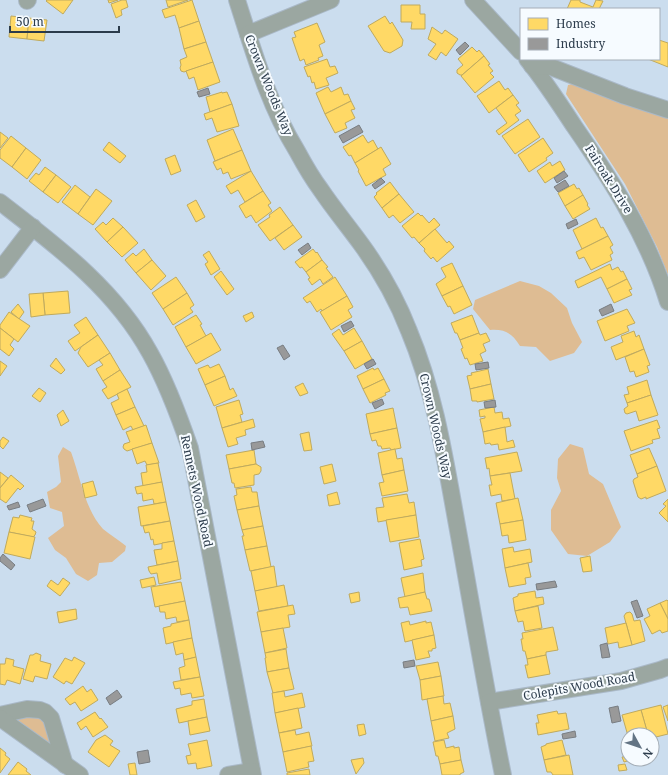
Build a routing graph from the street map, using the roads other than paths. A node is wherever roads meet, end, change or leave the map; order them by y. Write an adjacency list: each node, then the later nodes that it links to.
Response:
1 (237, 0): 4 (street, Crown Woods Way)
2 (331, 0): 4 (street)
3 (473, 0): 5 (street)
4 (248, 34): 13 (street, Crown Woods Way)
5 (520, 51)
6 (530, 63): 7 (street, Fairoak Drive); 11 (street, Fairoak Drive)
7 (668, 110)
8 (0, 202): 9 (street, Rennets Wood Road)
9 (33, 227): 10 (street); 16 (street, Rennets Wood Road)
10 (0, 270)
11 (668, 302)
12 (668, 666): 13 (street, Colepits Wood Road)
13 (488, 702): 19 (street, Crown Woods Way)
14 (0, 716): 15 (street); 15 (street)
15 (65, 764): 17 (street)
16 (252, 773): 18 (street)
17 (80, 775)
18 (228, 775)
19 (503, 775)

